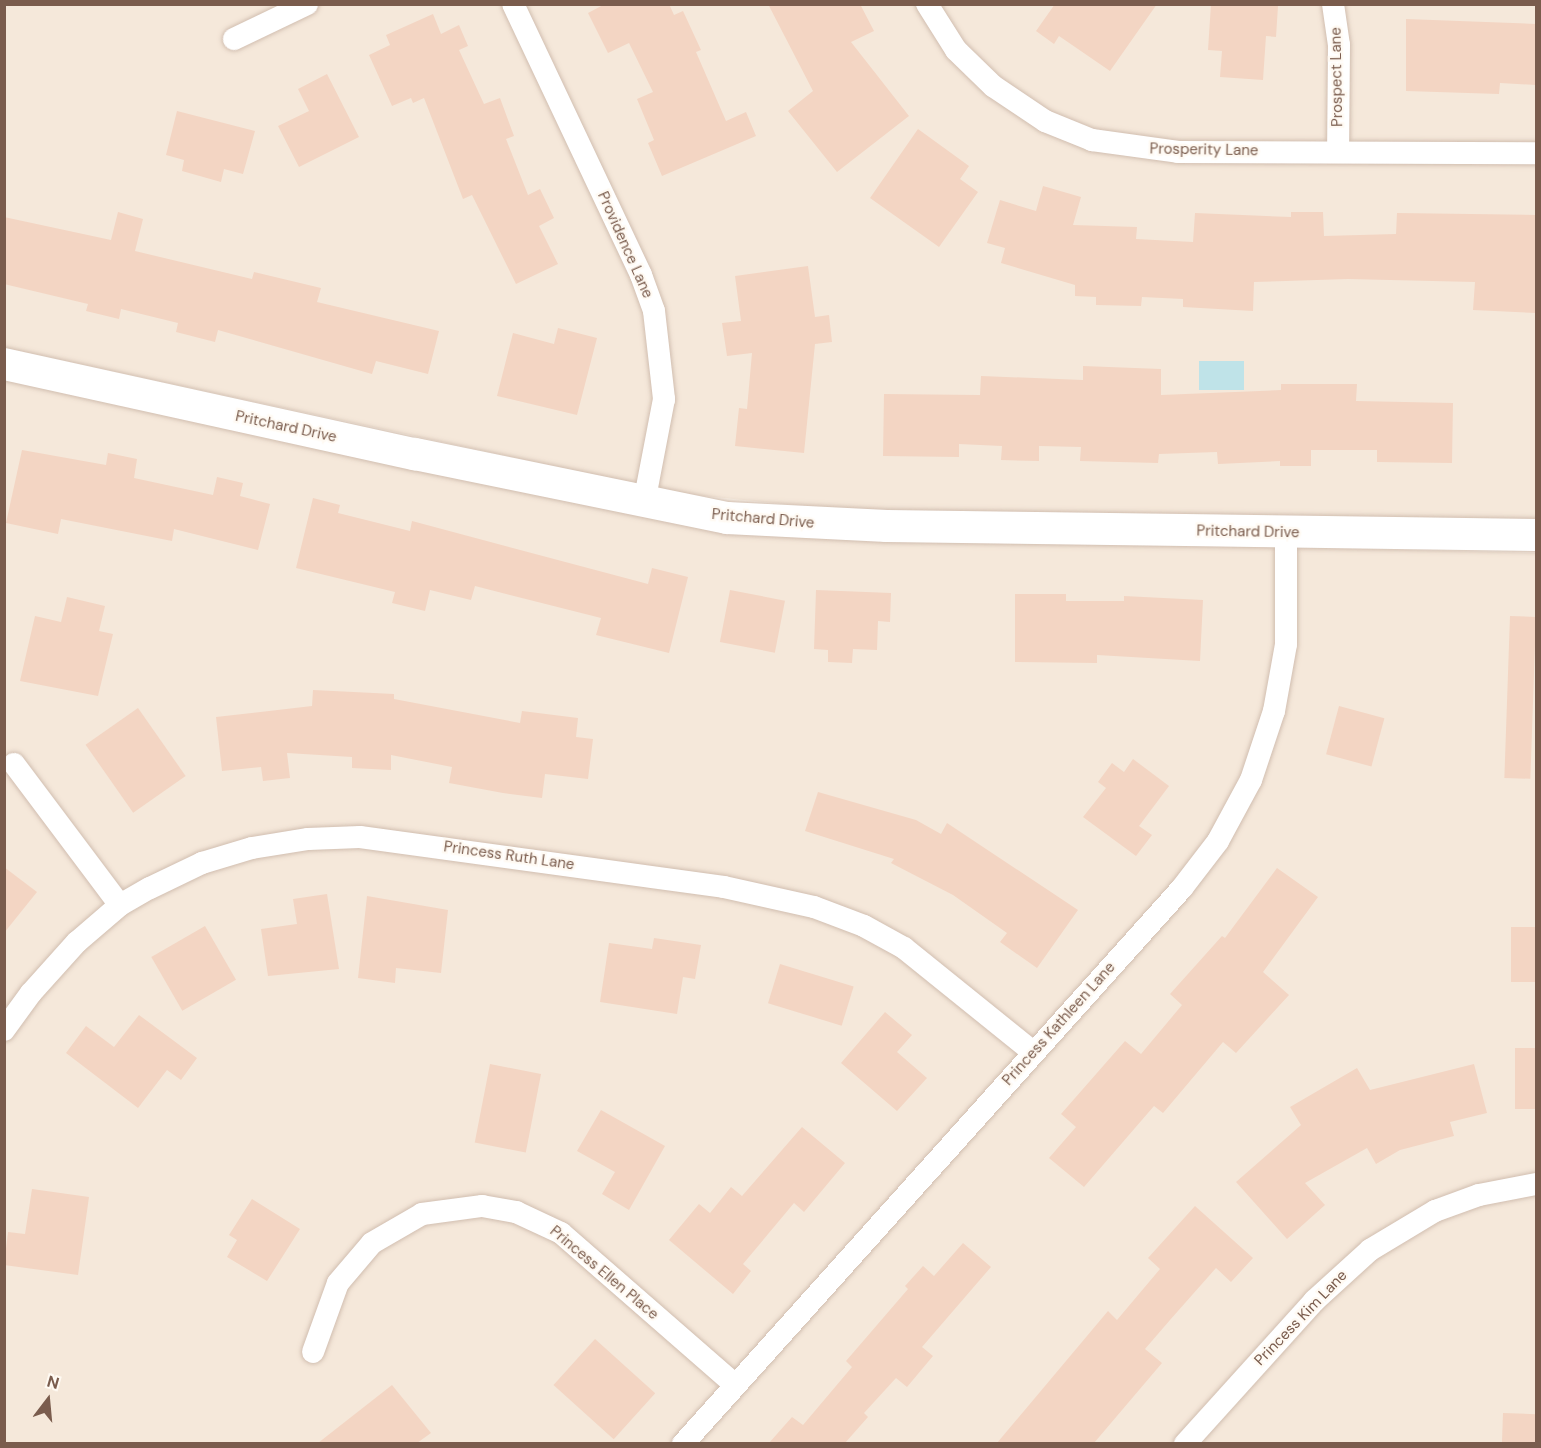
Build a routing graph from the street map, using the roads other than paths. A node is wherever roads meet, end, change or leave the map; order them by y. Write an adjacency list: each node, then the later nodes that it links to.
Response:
1 (307, 4): 5 (street)
2 (513, 4): 9 (street, Providence Lane)
3 (927, 4): 6 (street, Prosperity Lane)
4 (1333, 4): 6 (street, Prospect Lane)
5 (234, 39)
6 (1338, 150): 7 (street, Prosperity Lane)
7 (1536, 153)
8 (4, 364): 9 (street, Pritchard Drive)
9 (644, 503): 10 (street, Pritchard Drive)
10 (1286, 533): 11 (street, Pritchard Drive); 15 (street, Princess Kathleen Lane)
11 (1536, 535)
12 (14, 764): 13 (street)
13 (120, 905): 14 (street, Princess Ruth Lane); 15 (street, Princess Ruth Lane)
14 (4, 1030)
15 (1033, 1052): 18 (street, Princess Kathleen Lane)
16 (1536, 1184): 20 (street, Princess Kim Lane)
17 (313, 1353): 18 (street, Princess Ellen Place)
18 (735, 1385): 19 (street, Princess Kathleen Lane)
19 (683, 1443)
20 (1185, 1443)

